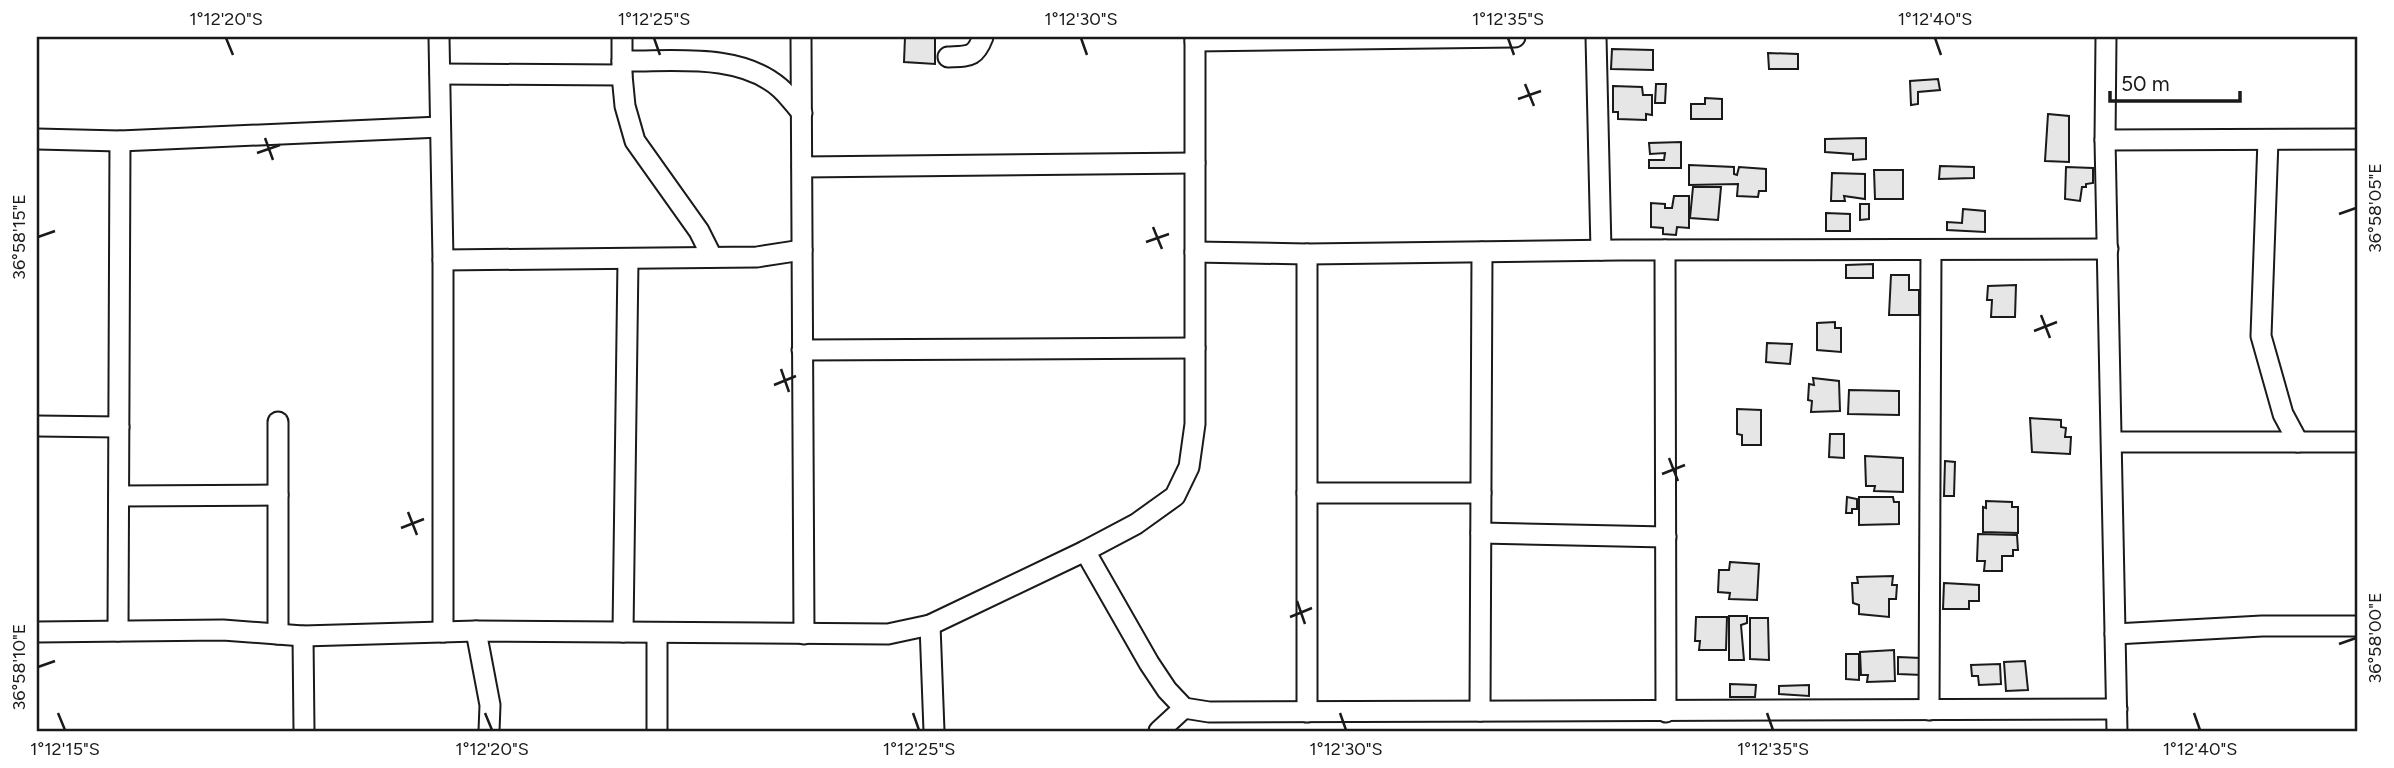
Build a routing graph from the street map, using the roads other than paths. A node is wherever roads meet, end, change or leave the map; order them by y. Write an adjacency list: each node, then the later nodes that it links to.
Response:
1 (439, 37): 11 (street)
2 (622, 37): 10 (street)
3 (801, 37): 12 (street)
4 (983, 37): 9 (street)
5 (1515, 37): 8 (street)
6 (1596, 37): 23 (street)
7 (2106, 37): 16 (street)
8 (1195, 39): 19 (street)
9 (948, 57)
10 (622, 68): 11 (street); 12 (street); 29 (street)
11 (440, 74): 13 (street)
12 (802, 113): 20 (street)
13 (440, 127): 18 (street); 30 (street)
14 (37, 139): 18 (street)
15 (2357, 139): 17 (street)
16 (2105, 140): 17 (street); 21 (street)
17 (2268, 140): 38 (street)
18 (120, 141): 36 (street)
19 (1195, 163): 20 (street); 26 (street)
20 (802, 167): 22 (street)
21 (2108, 249): 25 (street); 37 (street)
22 (802, 250): 29 (street); 33 (street)
23 (1601, 250): 24 (street); 27 (street)
24 (1665, 250): 25 (street); 45 (street)
25 (1931, 250): 61 (street)
26 (1195, 252): 28 (street); 32 (street)
27 (1482, 252): 28 (street); 41 (street)
28 (1307, 254): 40 (street)
29 (712, 257): 31 (street)
30 (443, 260): 31 (street); 52 (street)
31 (628, 260): 53 (street)
32 (1195, 348): 33 (street); 46 (street)
33 (802, 350): 56 (street)
34 (278, 422): 42 (street)
35 (37, 426): 36 (street)
36 (119, 426): 43 (street)
37 (2112, 442): 38 (street); 57 (street)
38 (2298, 442): 39 (street)
39 (2357, 442)
40 (1307, 493): 41 (street); 63 (street)
41 (1481, 493): 44 (street)
42 (278, 495): 43 (street); 55 (street)
43 (118, 496): 49 (street)
44 (1481, 533): 45 (street); 62 (street)
45 (1666, 537): 64 (street)
46 (1085, 551): 47 (street); 59 (street)
47 (930, 625): 56 (street); 68 (street)
48 (2357, 626): 57 (street)
49 (118, 631): 51 (street); 55 (street)
50 (476, 631): 52 (street); 53 (street); 66 (street)
51 (37, 632)
52 (443, 632): 58 (street)
53 (623, 632): 54 (street)
54 (657, 633): 56 (street); 67 (street)
55 (278, 634): 58 (street)
56 (804, 634)
57 (2115, 634): 60 (street)
58 (303, 636): 65 (street)
59 (1184, 708): 63 (street); 69 (street)
60 (2116, 709): 61 (street); 70 (street)
61 (1928, 710): 64 (street)
62 (1480, 711): 63 (street); 64 (street)
63 (1307, 712)
64 (1666, 712)
65 (304, 731)
66 (489, 731)
67 (657, 731)
68 (933, 731)
69 (1159, 731)
70 (2117, 731)

